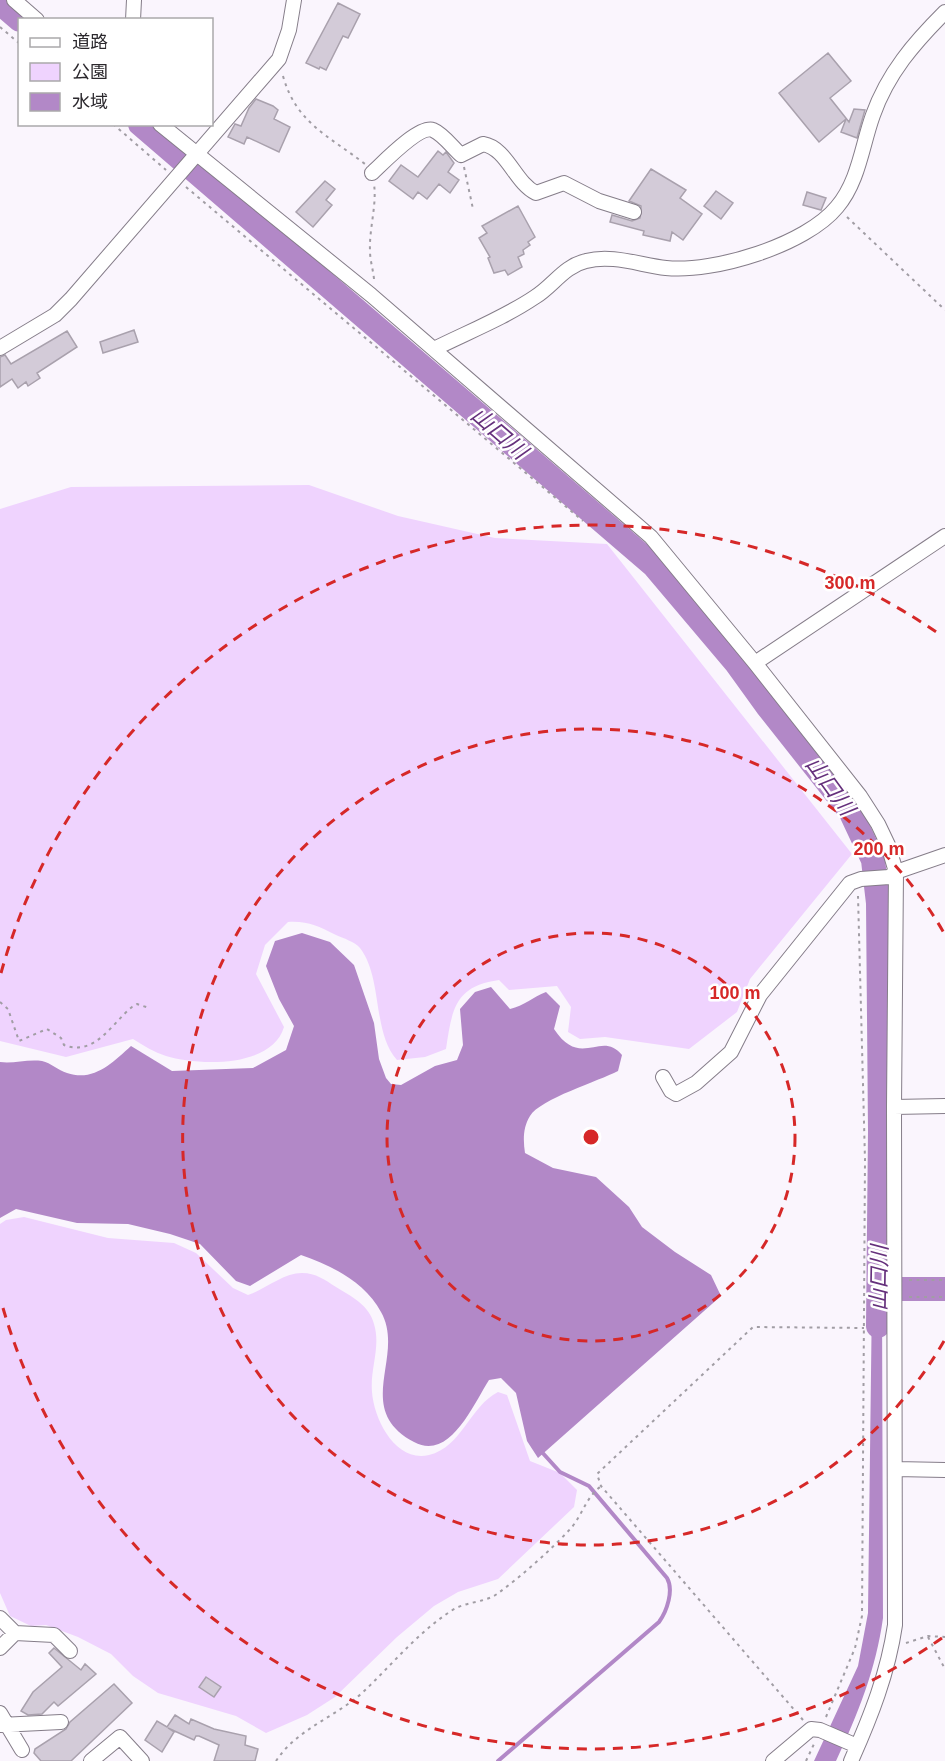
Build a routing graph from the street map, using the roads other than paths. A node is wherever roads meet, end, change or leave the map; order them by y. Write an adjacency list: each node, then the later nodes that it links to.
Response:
1 (14, 0): 5 (street)
2 (134, 0): 6 (street)
3 (294, 0): 8 (street)
4 (945, 12): 12 (street)
5 (35, 18)
6 (133, 18)
7 (162, 126): 8 (street)
8 (194, 157): 11 (street); 12 (street)
9 (372, 172): 10 (street)
10 (634, 212)
11 (0, 348)
12 (434, 349): 14 (street)
13 (945, 536): 14 (street)
14 (755, 663): 16 (street)
15 (945, 855): 16 (street)
16 (893, 874): 17 (street); 19 (street)
17 (663, 1077)
18 (945, 1106): 19 (street)
19 (894, 1107): 20 (street)
20 (896, 1469): 21 (street); 28 (street)
21 (945, 1470)
22 (0, 1618): 23 (street)
23 (15, 1633): 24 (street); 25 (street)
24 (0, 1648)
25 (70, 1651)
26 (2, 1721): 27 (street); 29 (street)
27 (61, 1722)
28 (855, 1745): 32 (street); 33 (street)
29 (22, 1750)
30 (91, 1761): 31 (street)
31 (142, 1761)
32 (773, 1761)
33 (851, 1761)

